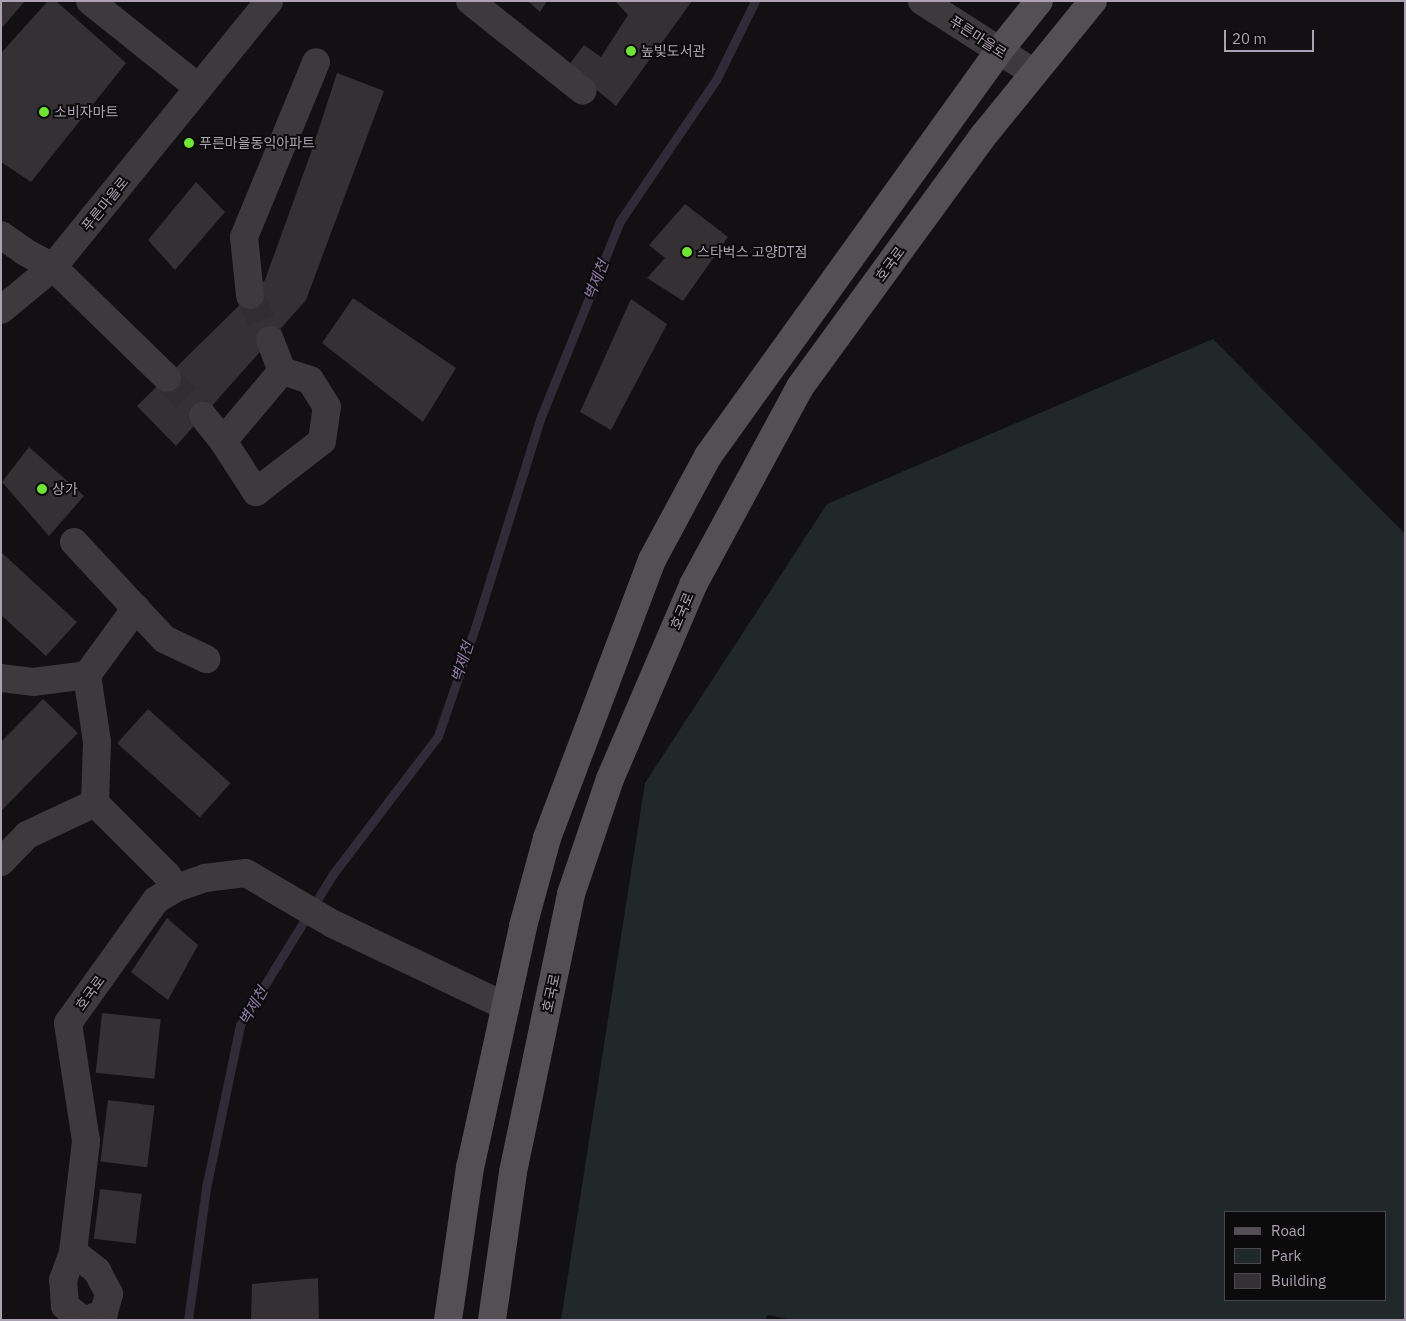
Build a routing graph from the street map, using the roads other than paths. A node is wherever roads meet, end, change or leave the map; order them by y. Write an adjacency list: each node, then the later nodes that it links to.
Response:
1 (90, 1): 10 (street)
2 (270, 1): 10 (street, 푸른마을로)
3 (470, 1): 11 (street)
4 (922, 1): 7 (street, 푸른마을로)
5 (1039, 1): 7 (main road)
6 (1093, 1): 9 (main road, 호국로)
7 (999, 51): 9 (street, 푸른마을로); 29 (main road)
8 (316, 62): 14 (street)
9 (1034, 73): 34 (main road, 호국로)
10 (199, 88): 13 (street, 푸른마을로)
11 (582, 91)
12 (1, 235): 13 (street)
13 (53, 267): 15 (street, 푸른마을로); 18 (street)
14 (250, 295)
15 (1, 310)
16 (270, 340): 17 (street)
17 (282, 371): 20 (street); 20 (street)
18 (166, 378)
19 (202, 416): 20 (street)
20 (223, 441)
21 (74, 542): 22 (street)
22 (136, 608): 23 (street); 24 (street)
23 (206, 659)
24 (87, 675): 25 (street); 26 (street)
25 (1, 678)
26 (95, 803): 27 (street); 28 (street)
27 (1, 862)
28 (176, 888): 29 (street, 호국로); 30 (street, 호국로)
29 (506, 1006): 33 (main road)
30 (73, 1252): 31 (street, 호국로); 32 (street)
31 (83, 1320)
32 (87, 1320)
33 (448, 1320)
34 (492, 1320)

